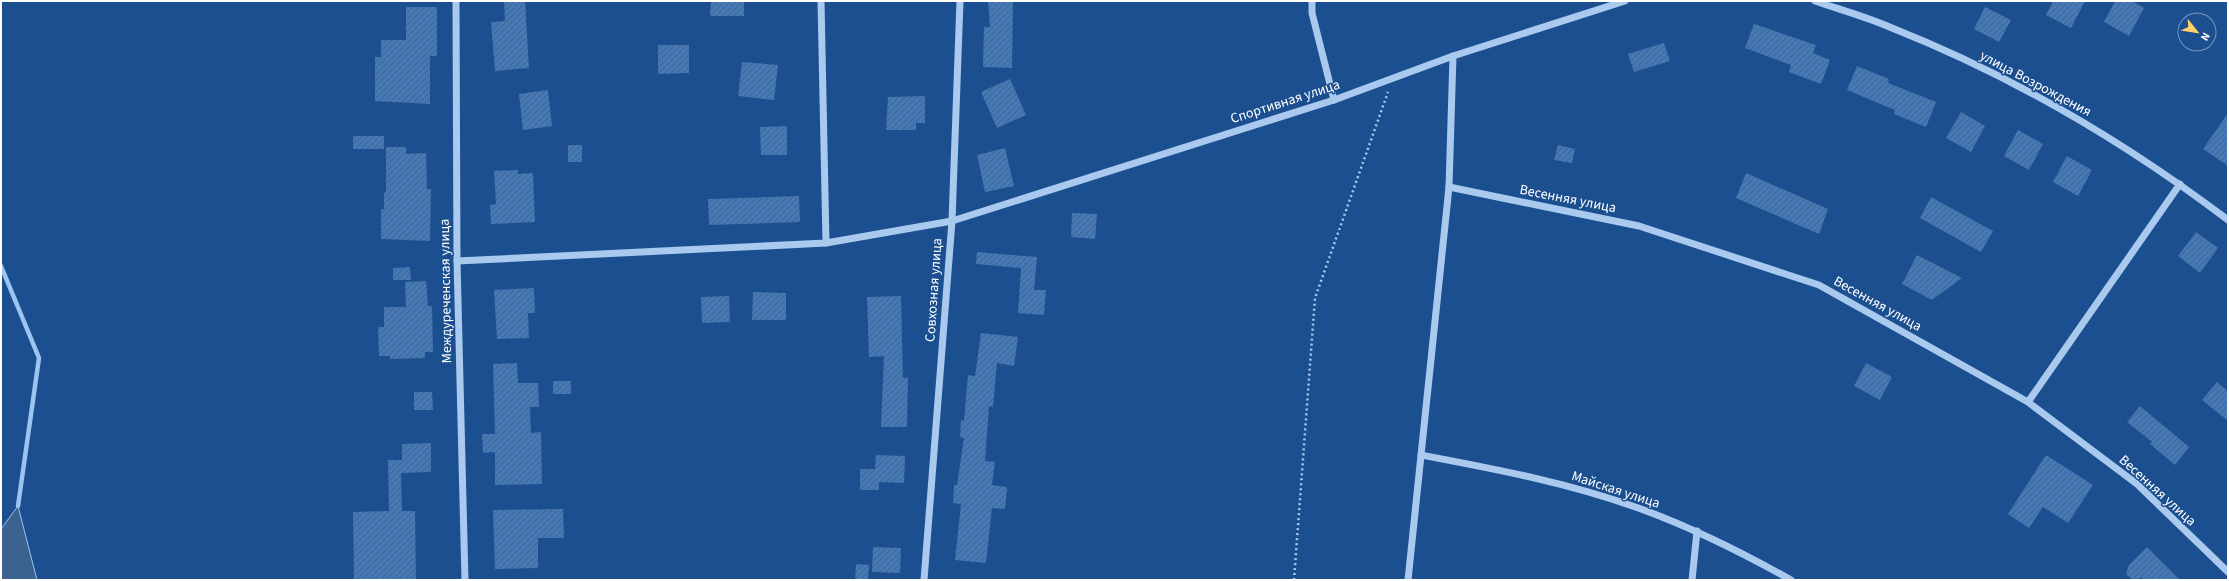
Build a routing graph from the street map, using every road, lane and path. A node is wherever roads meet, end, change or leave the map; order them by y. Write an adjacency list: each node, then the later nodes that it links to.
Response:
1 (456, 1): 15 (street, Междуреченская улица)
2 (821, 1): 14 (street)
3 (960, 1): 13 (street, Совхозная улица)
4 (1312, 1): 9 (street)
5 (1625, 1): 7 (street, Спортивная улица)
6 (1815, 1): 10 (street, улица Возрождения)
7 (1453, 56): 8 (street, Спортивная улица); 11 (street)
8 (1394, 77): 9 (street, Спортивная улица); 22 (path)
9 (1334, 100): 13 (street, Спортивная улица)
10 (2180, 184): 12 (street, улица Возрождения); 16 (street)
11 (1449, 188): 16 (street, Весенняя улица); 17 (street)
12 (2228, 220)
13 (952, 221): 14 (street, Спортивная улица); 21 (street, Совхозная улица)
14 (826, 243): 15 (street, Спортивная улица)
15 (457, 261): 20 (street, Междуреченская улица)
16 (2028, 402): 19 (street, Весенняя улица)
17 (1421, 455): 18 (street, Майская улица); 23 (street)
18 (1697, 531): 24 (street); 25 (street, Майская улица)
19 (2228, 572)
20 (465, 580)
21 (924, 580)
22 (1294, 580)
23 (1408, 580)
24 (1692, 580)
25 (1791, 580)

